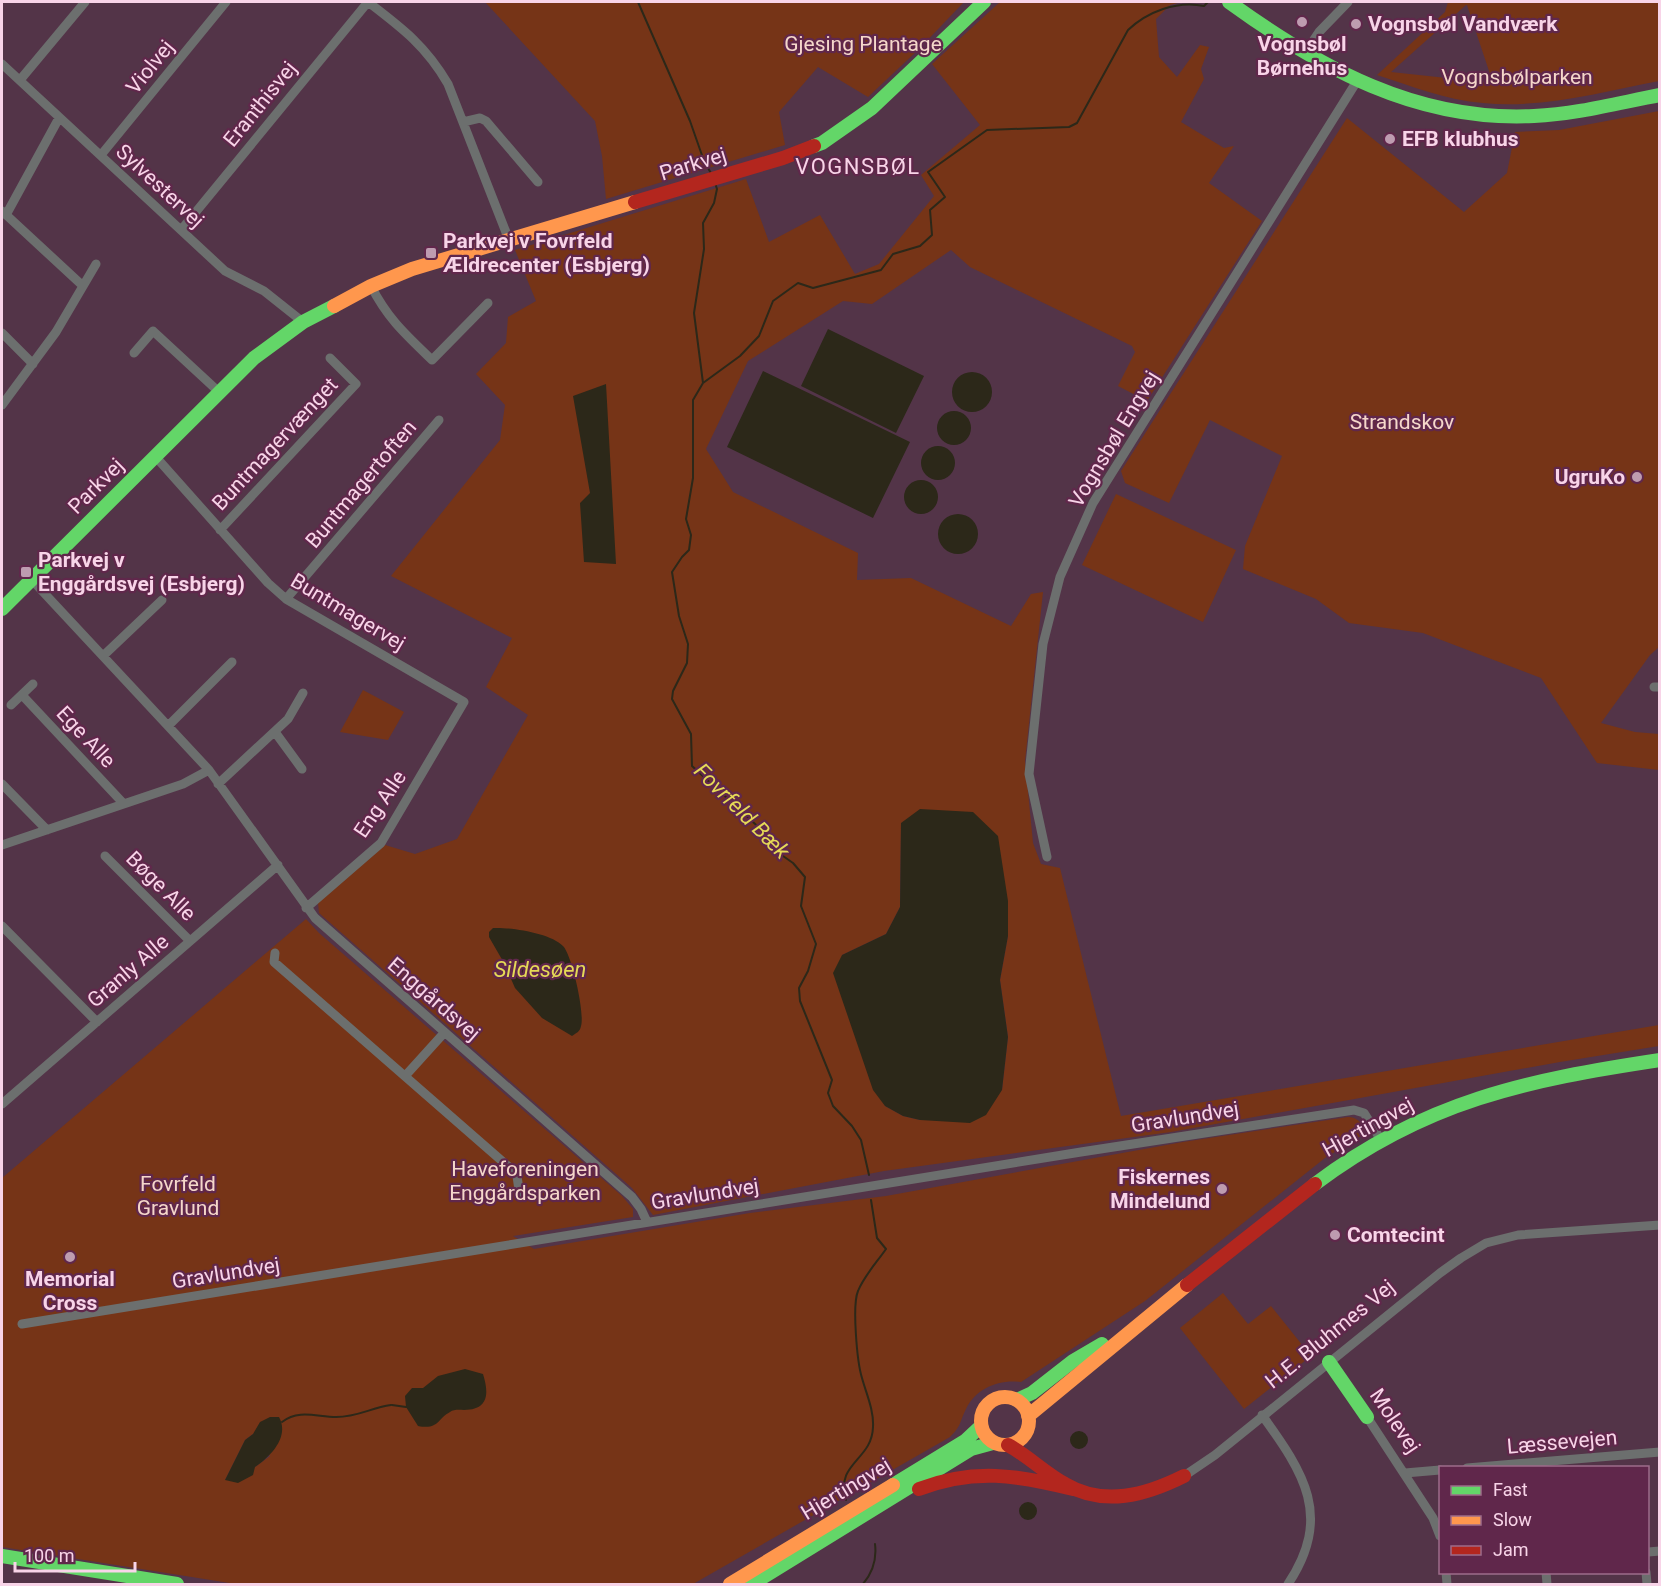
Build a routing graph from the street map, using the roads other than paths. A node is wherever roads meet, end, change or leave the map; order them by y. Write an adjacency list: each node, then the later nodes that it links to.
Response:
1 (85, 2): 9 (street)
2 (226, 2): 14 (street, Violvej)
3 (368, 2): 13 (street); 17 (street, Eranthisvej)
4 (984, 2): 18 (main road, Parkvej)
5 (1229, 2): 7 (main road)
6 (1348, 2): 7 (street)
7 (1305, 53): 10 (main road)
8 (2, 64): 9 (street, Sylvestervej)
9 (20, 80): 12 (street, Sylvestervej)
10 (1357, 81): 11 (main road); 54 (street, Vognsbøl Engvej)
11 (1659, 95)
12 (59, 118): 14 (street, Sylvestervej); 16 (street)
13 (463, 122): 15 (street); 18 (street)
14 (101, 155): 17 (street, Sylvestervej)
15 (538, 182)
16 (4, 213): 20 (street)
17 (181, 230): 23 (street, Sylvestervej)
18 (509, 240): 21 (main road, Parkvej)
19 (96, 264): 20 (street)
20 (83, 286): 27 (street)
21 (370, 286): 22 (street); 23 (main road, Parkvej)
22 (488, 303)
23 (303, 322): 28 (main road, Parkvej)
24 (2, 333): 27 (street)
25 (134, 353): 28 (street)
26 (330, 358): 32 (street, Buntmagervænget)
27 (33, 364): 29 (street)
28 (219, 392): 31 (main road, Parkvej)
29 (2, 405)
30 (439, 420): 34 (street, Buntmagertoften)
31 (154, 456): 32 (street, Buntmagervej); 33 (main road, Parkvej)
32 (220, 530): 34 (street, Buntmagervej)
33 (32, 580): 36 (main road, Parkvej); 37 (street, Enggårdsvej)
34 (286, 599): 42 (street, Buntmagervej)
35 (162, 600): 37 (street)
36 (2, 609)
37 (103, 656): 44 (street, Enggårdsvej)
38 (232, 662): 44 (street)
39 (33, 684): 41 (street)
40 (303, 693): 45 (street)
41 (22, 695): 43 (street); 50 (street, Ege Alle)
42 (464, 702): 56 (street, Eng Alle)
43 (11, 705)
44 (168, 726): 47 (street, Enggårdsvej)
45 (275, 732): 46 (street); 49 (street)
46 (302, 769)
47 (209, 770): 49 (street, Enggårdsvej); 50 (street)
48 (2, 784): 51 (street)
49 (218, 784): 55 (street, Enggårdsvej)
50 (123, 803): 51 (street)
51 (47, 830): 52 (street)
52 (2, 845)
53 (105, 856): 58 (street, Bøge Alle)
54 (1047, 857)
55 (278, 865): 56 (street, Enggårdsvej); 58 (street, Granly Alle)
56 (306, 908): 61 (street, Enggårdsvej)
57 (2, 926): 60 (street)
58 (190, 941): 60 (street, Granly Alle)
59 (275, 953): 63 (street)
60 (97, 1022): 64 (street, Granly Alle)
61 (444, 1034): 63 (street); 67 (street, Enggårdsvej)
62 (1659, 1060): 65 (main road, Hjertingvej)
63 (406, 1075): 66 (street)
64 (3, 1100)
65 (1380, 1140): 67 (street, Gravlundvej); 69 (main road, Hjertingvej)
66 (520, 1197)
67 (647, 1222): 70 (street, Gravlundvej)
68 (1659, 1225): 71 (street, H.E. Bluhmes Vej)
69 (1140, 1322): 72 (main road, Hjertingvej); 74 (main road, Hjertingvej)
70 (22, 1324)
71 (1329, 1362): 73 (street, H.E. Bluhmes Vej); 75 (main road, Molevej)
72 (1017, 1400): 74 (main road); 76 (main road)
73 (1262, 1415): 85 (street, H.E. Bluhmes Vej); 93 (street)
74 (1028, 1416): 77 (main road)
75 (1367, 1417): 84 (street, Molevej)
76 (981, 1426): 78 (main road); 91 (main road, Hjertingvej)
77 (1026, 1433): 79 (main road); 82 (main road, H.E. Bluhmes Vej)
78 (993, 1443): 79 (main road); 87 (main road, Hjertingvej)
79 (1008, 1445): 82 (main road, H.E. Bluhmes Vej)
80 (1659, 1452): 81 (street, Læssevejen)
81 (1480, 1466)
82 (1044, 1468): 86 (main road, H.E. Bluhmes Vej)
83 (1439, 1470): 84 (street)
84 (1405, 1473): 88 (street, Molevej)
85 (1184, 1476): 86 (main road, H.E. Bluhmes Vej)
86 (1073, 1489): 87 (main road)
87 (841, 1531): 92 (main road, Hjertingvej)
88 (1439, 1533)
89 (2, 1556): 90 (main road)
90 (177, 1584)
91 (730, 1584)
92 (752, 1584)
93 (1288, 1584)

